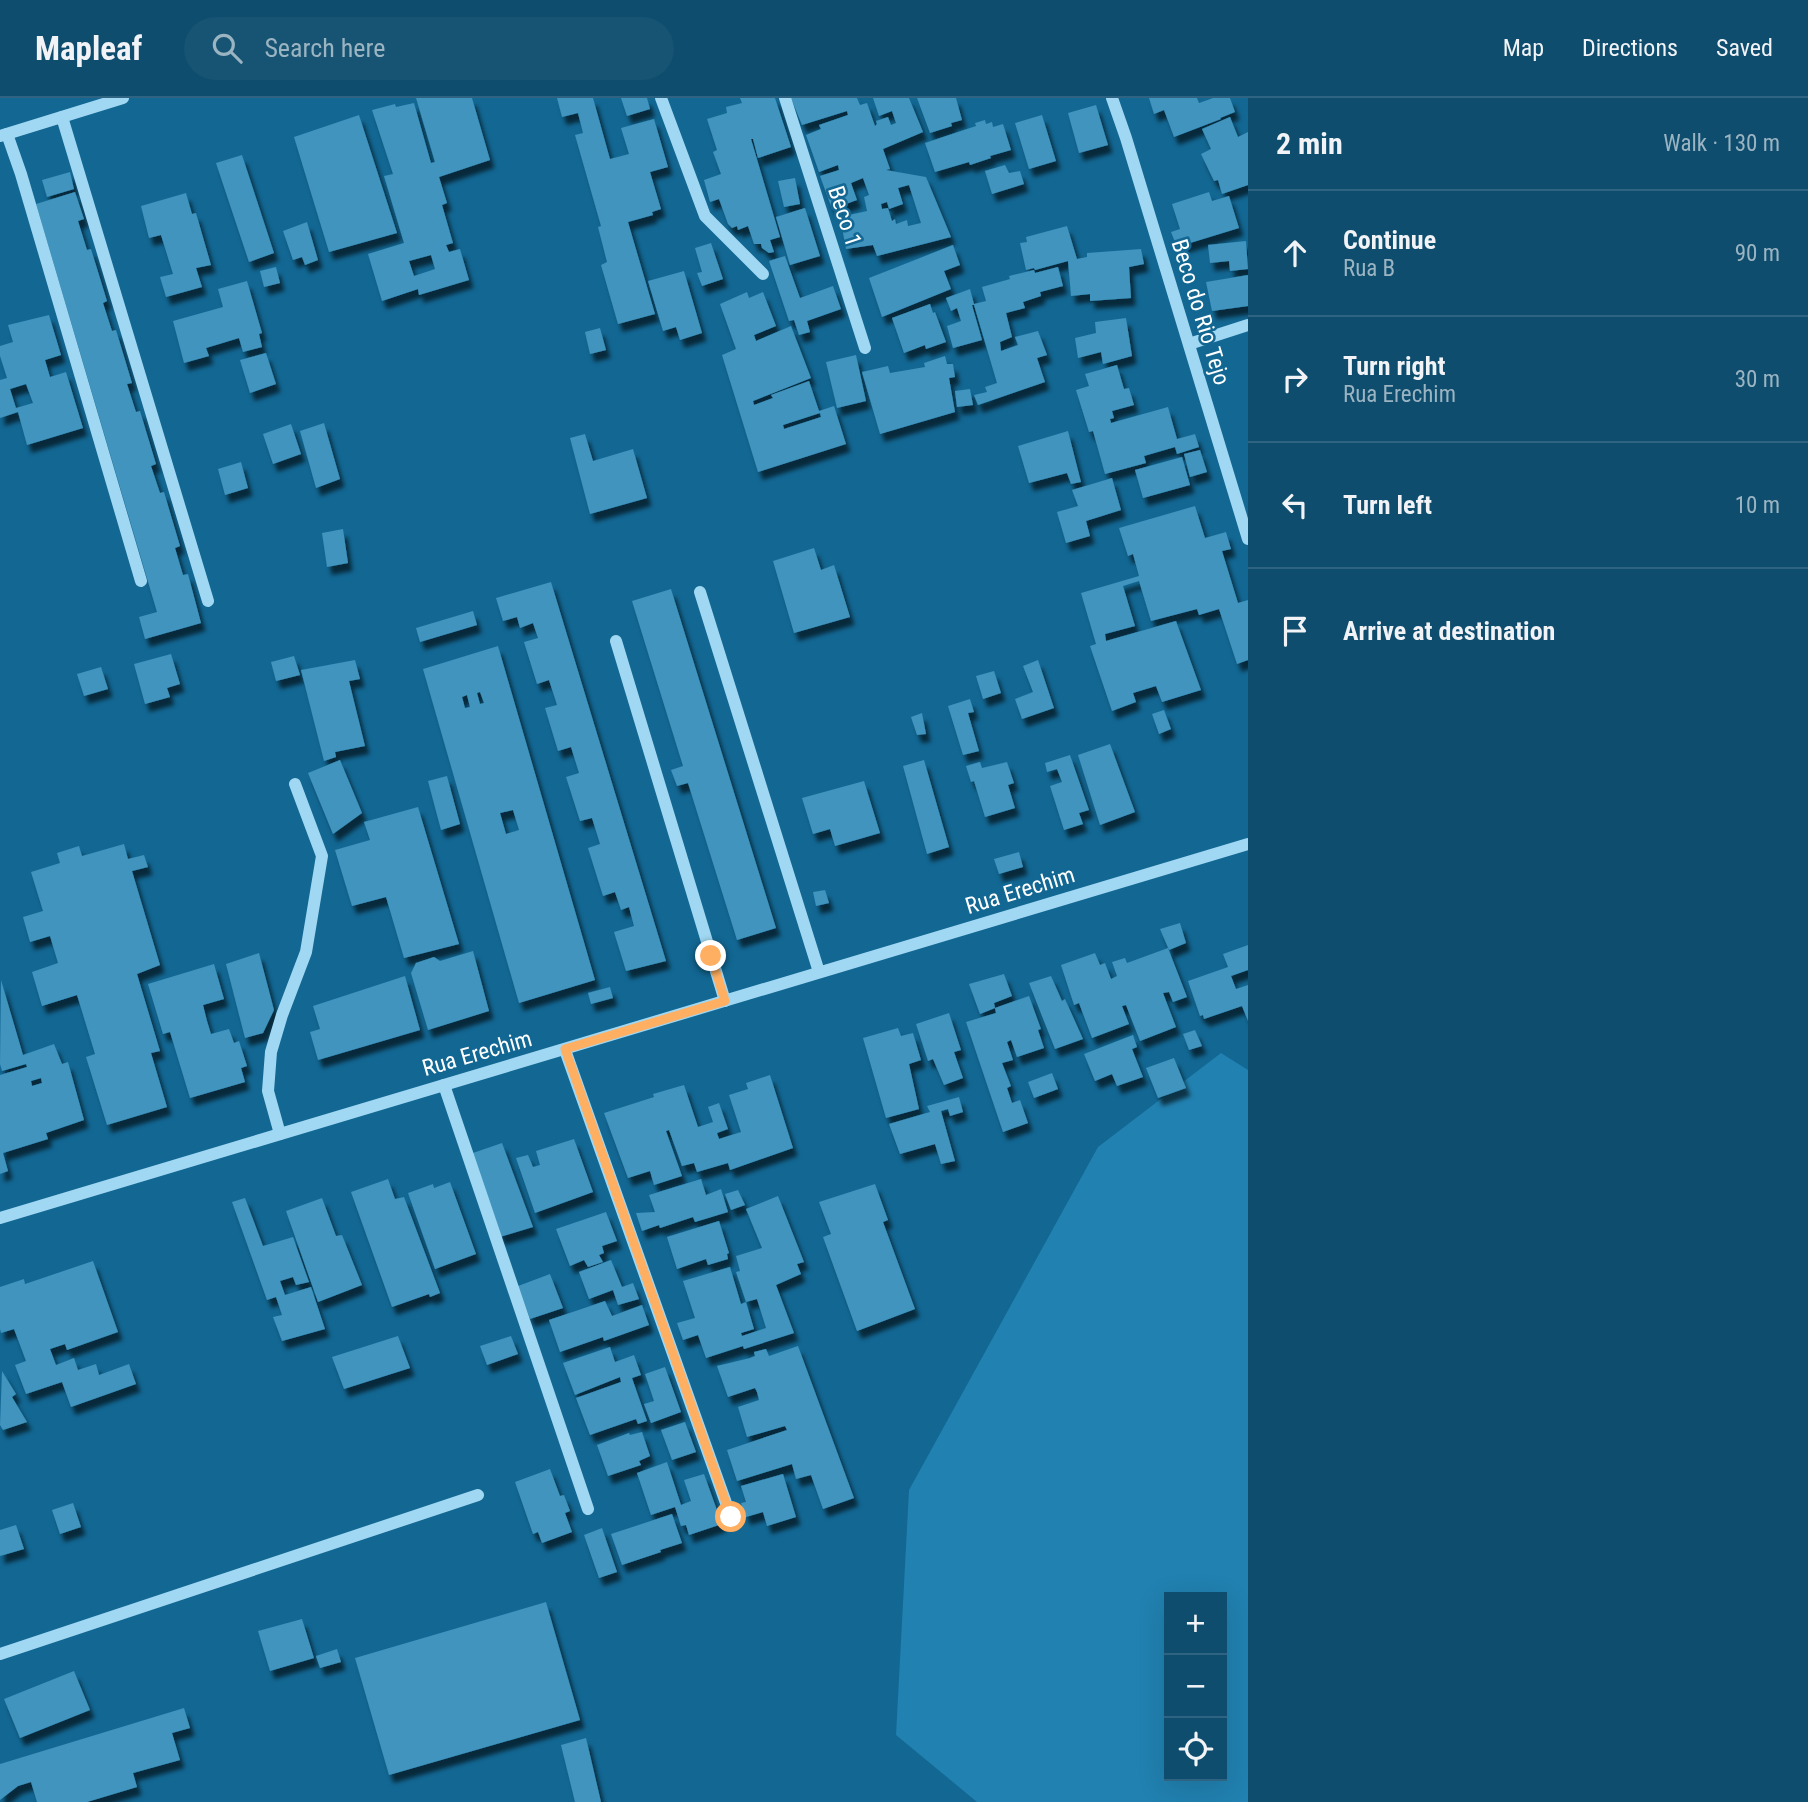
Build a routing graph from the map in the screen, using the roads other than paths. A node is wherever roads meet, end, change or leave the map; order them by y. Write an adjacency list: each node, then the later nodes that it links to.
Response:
1 (123, 98): 5 (street)
2 (661, 98): 7 (street)
3 (785, 98): 10 (street, Beco 1)
4 (1112, 98): 9 (street, Beco do Rio Tejo)
5 (62, 117): 6 (street); 14 (street)
6 (4, 135): 12 (street)
7 (764, 274)
8 (1248, 325): 9 (street)
9 (1189, 344): 11 (street, Beco do Rio Tejo)
10 (865, 348)
11 (1248, 538)
12 (141, 581)
13 (700, 592): 18 (street)
14 (208, 601)
15 (615, 641): 19 (street)
16 (295, 784): 22 (street)
17 (1248, 844): 18 (street, Rua Erechim)
18 (819, 972): 19 (street, Rua Erechim)
19 (725, 1001): 20 (street, Rua Erechim)
20 (565, 1049): 21 (street, Rua Erechim); 26 (street)
21 (444, 1085): 22 (street, Rua Erechim); 25 (street)
22 (280, 1134): 23 (street, Rua Erechim)
23 (0, 1219)
24 (478, 1495): 27 (street)
25 (587, 1509)
26 (731, 1517)
27 (0, 1654)

